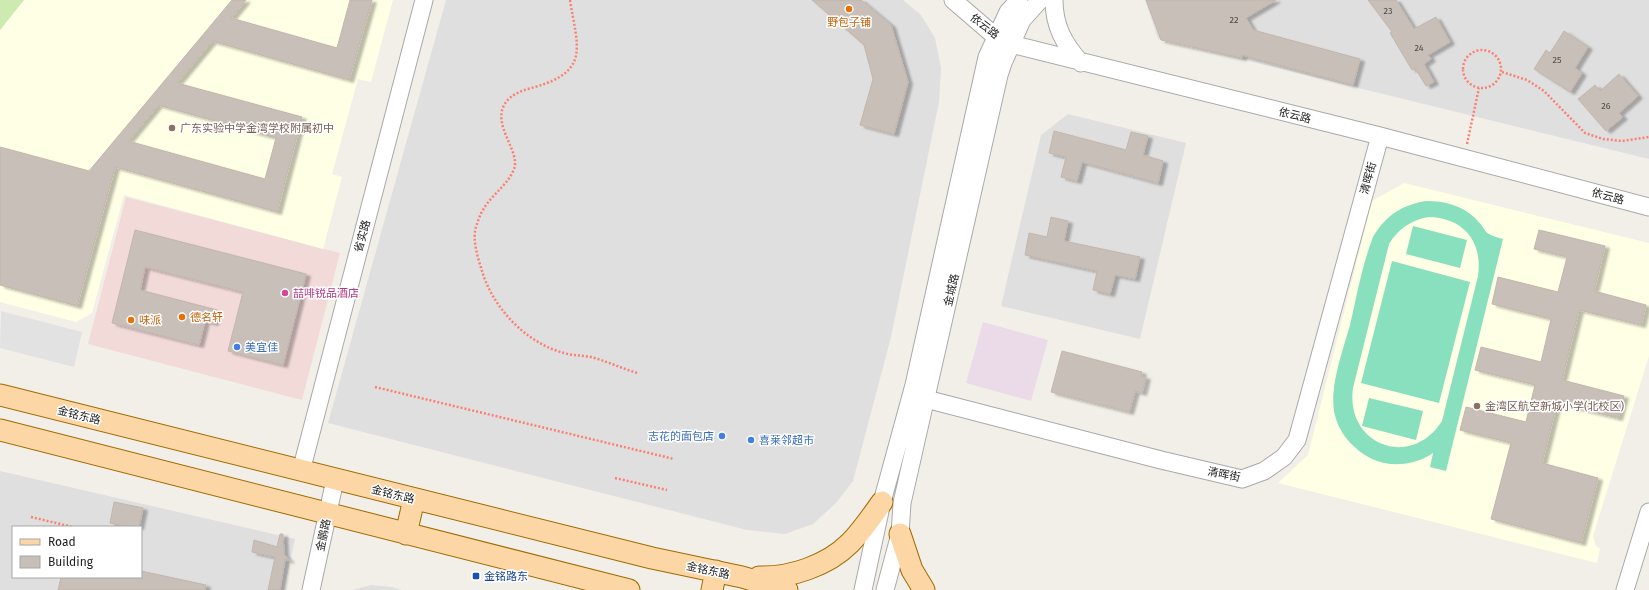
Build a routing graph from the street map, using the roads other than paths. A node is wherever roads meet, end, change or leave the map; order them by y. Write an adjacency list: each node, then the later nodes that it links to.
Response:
1 (424, 0): 14 (street, 省实路)
2 (952, 0): 6 (street, 依云路)
3 (1019, 0): 6 (street, 金城路)
4 (1040, 0): 6 (street, 金城路)
5 (1054, 0): 7 (street)
6 (1004, 40): 7 (street, 依云路); 11 (street, 金城路); 18 (street, 金城路)
7 (1081, 63): 8 (street, 依云路)
8 (1380, 136): 9 (street, 依云路); 11 (street, 清晖街)
9 (1649, 206)
10 (0, 395): 13 (main road, 金铭东路)
11 (926, 398): 22 (street, 金城路)
12 (0, 430): 16 (main road)
13 (263, 461): 14 (main road, 金铭东路); 16 (main road)
14 (301, 471): 15 (main road, 金铭东路)
15 (335, 480): 17 (main road, 金铭东路); 20 (street, 金鹏路)
16 (255, 494): 20 (main road)
17 (414, 499): 21 (main road); 24 (main road, 金铭东路)
18 (882, 502): 23 (main road); 28 (street, 金城路)
19 (1649, 512): 31 (street)
20 (328, 513): 21 (main road); 25 (street, 金鹏路)
21 (406, 534): 26 (main road)
22 (900, 534): 29 (street, 金城路); 30 (main road)
23 (742, 576): 24 (main road, 金铭东路); 27 (main road, 金铭东路)
24 (714, 581)
25 (311, 590)
26 (629, 590)
27 (787, 590)
28 (863, 590)
29 (885, 590)
30 (924, 590)
31 (1624, 590)

